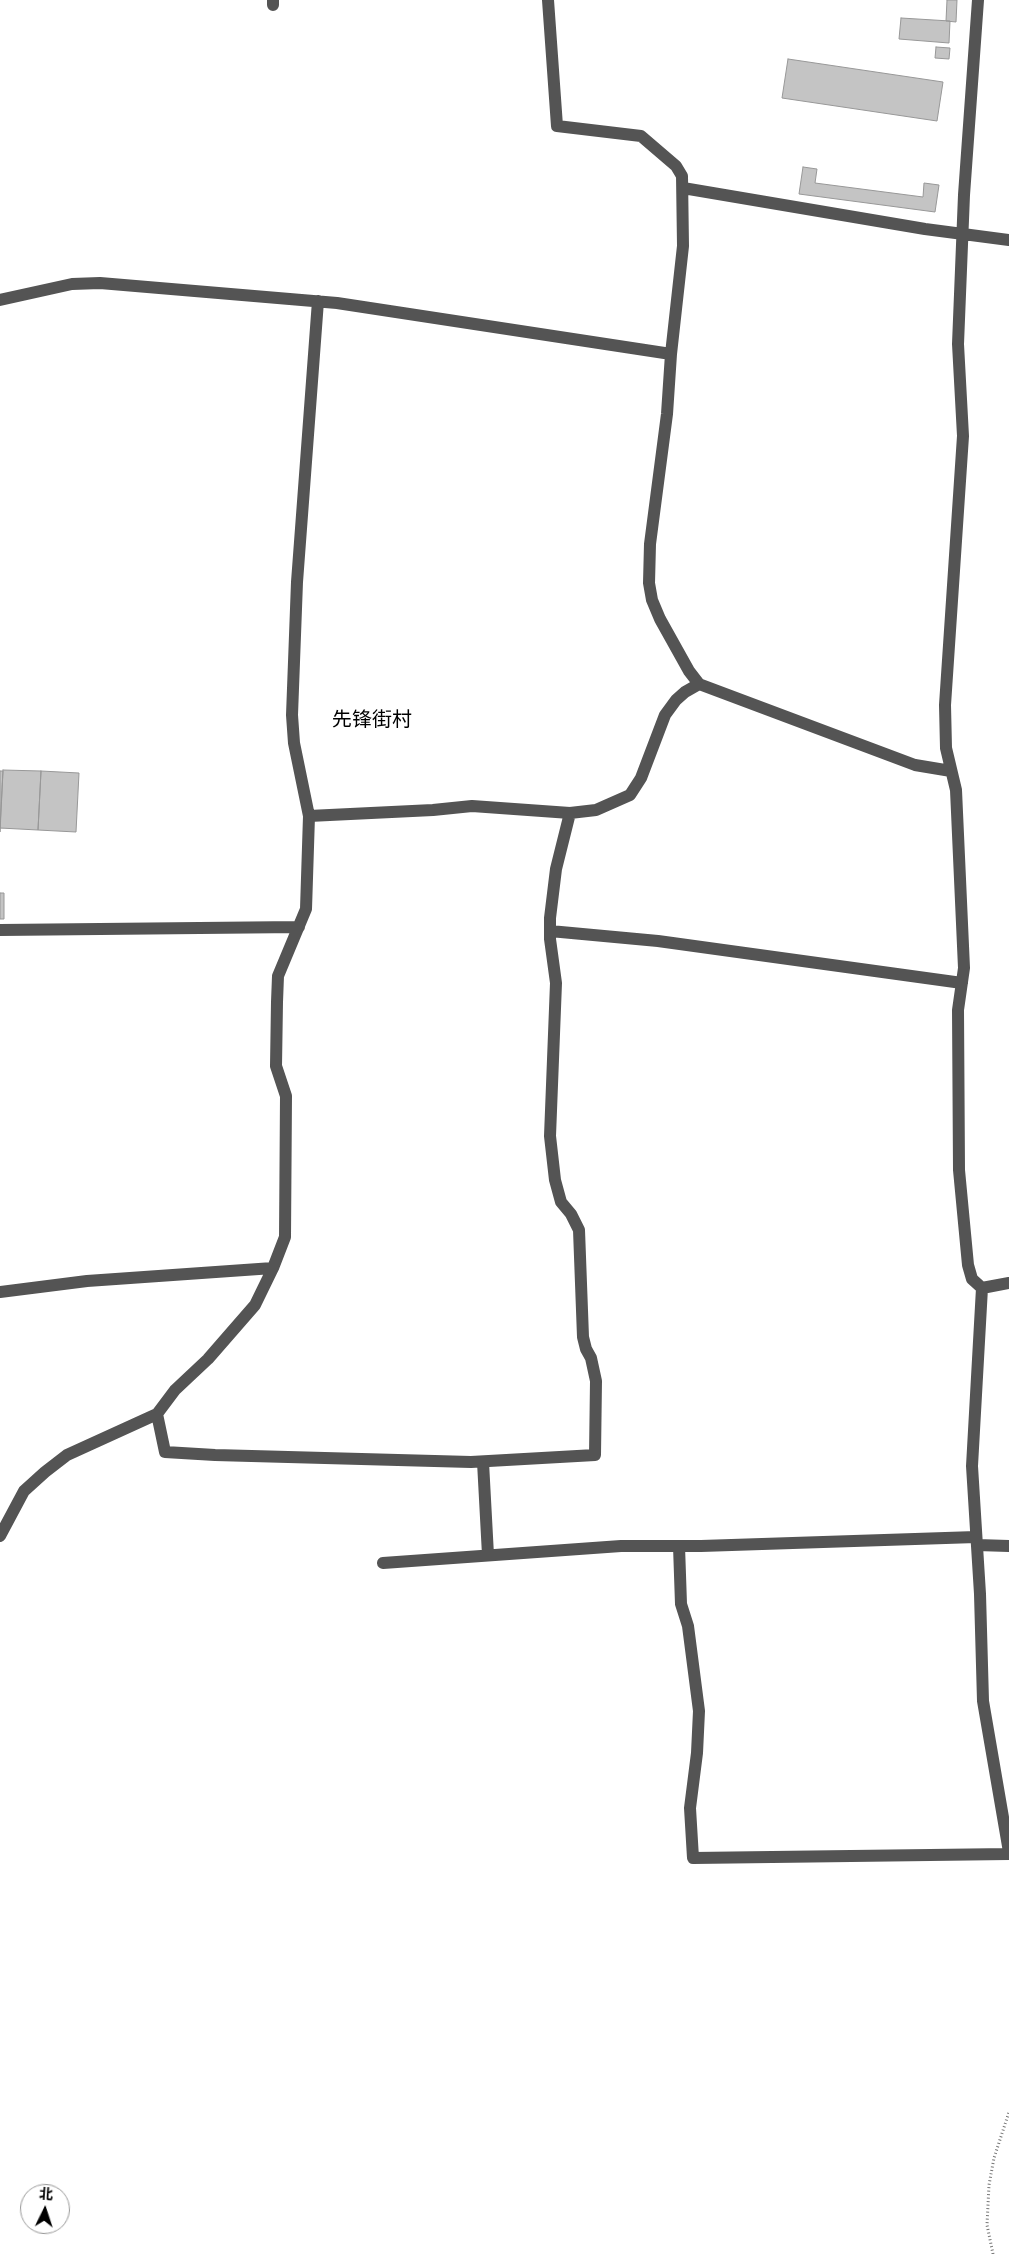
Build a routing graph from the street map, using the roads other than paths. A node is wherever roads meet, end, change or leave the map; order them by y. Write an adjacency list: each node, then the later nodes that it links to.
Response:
1 (548, 0): 3 (street)
2 (978, 0): 4 (street)
3 (682, 188): 4 (street); 8 (street)
4 (962, 234): 5 (street); 10 (street)
5 (1009, 240)
6 (0, 300): 7 (street)
7 (318, 301): 8 (street); 12 (street)
8 (671, 354): 9 (street)
9 (699, 684): 10 (street); 11 (street)
10 (951, 770): 16 (street)
11 (570, 813): 12 (street); 15 (street)
12 (309, 816): 13 (street)
13 (299, 927): 14 (street); 17 (street)
14 (0, 930)
15 (550, 930): 16 (street); 22 (street)
16 (962, 983): 19 (street)
17 (273, 1268): 20 (street); 21 (street)
18 (1009, 1283): 19 (street)
19 (982, 1288): 24 (street)
20 (0, 1292)
21 (157, 1414): 22 (street); 23 (street)
22 (482, 1462): 27 (street)
23 (0, 1536)
24 (977, 1541): 25 (street); 26 (street); 29 (street)
25 (679, 1546): 27 (street); 29 (street)
26 (1009, 1546)
27 (488, 1555): 28 (street)
28 (383, 1563)
29 (1009, 1853)

